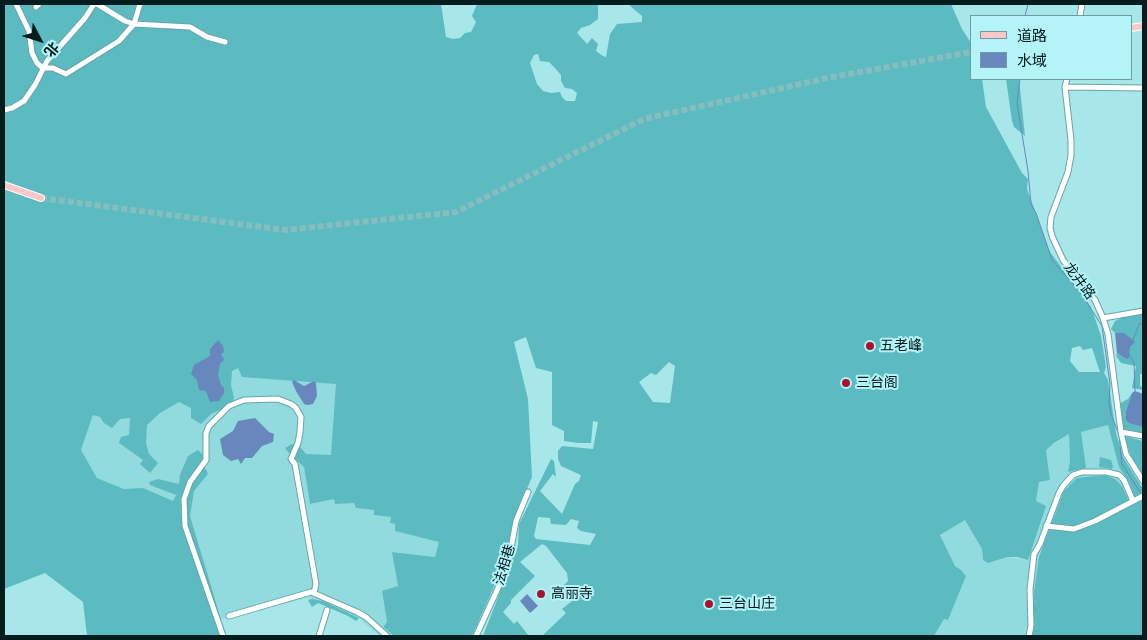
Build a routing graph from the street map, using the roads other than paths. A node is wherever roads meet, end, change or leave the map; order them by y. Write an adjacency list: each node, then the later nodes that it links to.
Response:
1 (16, 4): 6 (street)
2 (96, 4): 4 (street); 6 (street)
3 (140, 4): 4 (street)
4 (134, 24): 5 (street); 6 (street)
5 (224, 42)
6 (44, 68): 10 (street)
7 (1067, 80): 8 (street, 龙井路)
8 (1065, 87): 9 (street); 14 (street, 龙井路)
9 (1143, 88)
10 (4, 110)
11 (4, 185): 12 (main road)
12 (41, 198)
13 (1143, 311): 14 (street)
14 (1103, 318): 15 (street, 龙井路)
15 (1121, 432): 16 (street); 17 (street, 龙井路)
16 (1143, 436)
17 (1143, 481)
18 (528, 492): 28 (street, 法相巷)
19 (1142, 496): 20 (street)
20 (1133, 501): 21 (street); 21 (street)
21 (1046, 526): 29 (street)
22 (314, 593): 24 (street); 25 (street); 27 (street)
23 (327, 610): 26 (street)
24 (229, 616)
25 (223, 636)
26 (320, 636)
27 (387, 636)
28 (476, 636)
29 (1029, 636)

